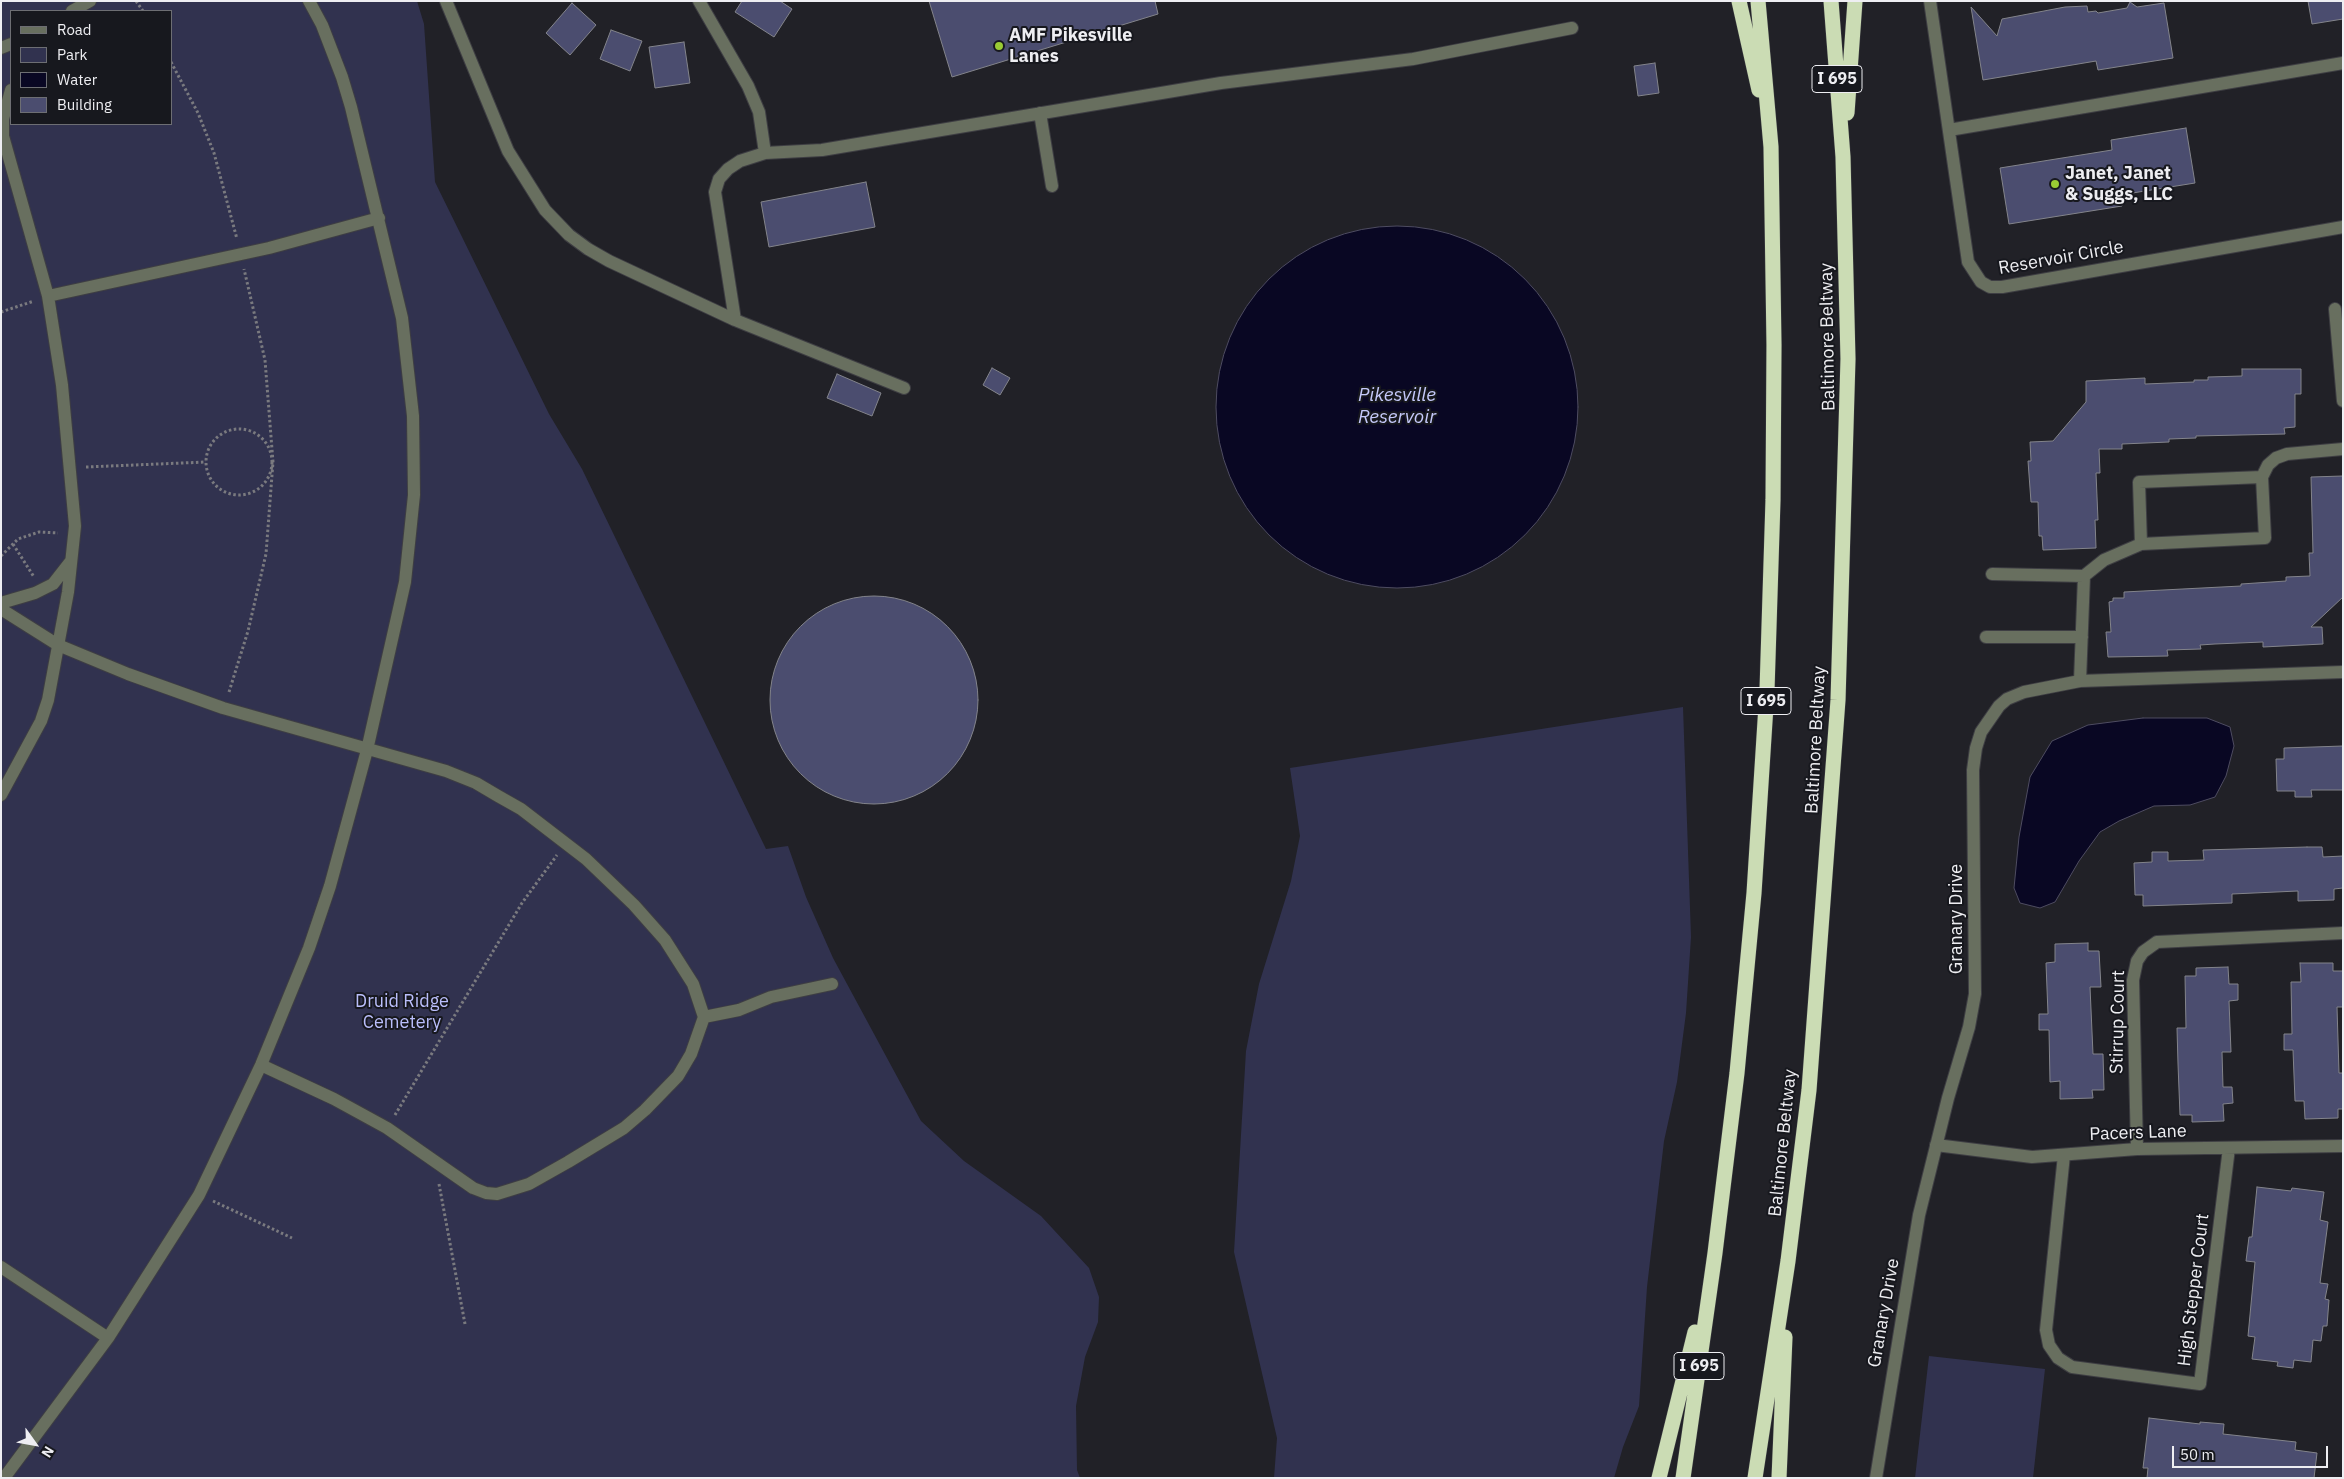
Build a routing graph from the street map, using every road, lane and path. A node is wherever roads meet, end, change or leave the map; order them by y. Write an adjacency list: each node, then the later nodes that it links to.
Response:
1 (90, 1): 10 (street)
2 (310, 1): 22 (street)
3 (446, 1): 28 (street)
4 (698, 1): 19 (street)
5 (1739, 1): 18 (highway)
6 (1758, 1): 18 (highway, I 695)
7 (1831, 1): 20 (highway, Baltimore Beltway / I 695)
8 (1855, 1): 20 (highway)
9 (1930, 1): 16 (street, Reservoir Circle)
10 (74, 10)
11 (1572, 28): 15 (street)
12 (2343, 63): 16 (street)
13 (172, 64): 24 (path)
14 (10, 94): 17 (street)
15 (1040, 114): 19 (street); 21 (street)
16 (1949, 130): 23 (street, Reservoir Circle)
17 (2, 135): 25 (street)
18 (1771, 147): 68 (highway, I 695)
19 (765, 154): 28 (street)
20 (1843, 157): 69 (highway, Baltimore Beltway / I 695)
21 (1052, 186)
22 (379, 218): 24 (street); 52 (street)
23 (2343, 227)
24 (240, 254): 25 (street); 33 (path)
25 (48, 296): 27 (path); 34 (street)
26 (2335, 309): 30 (street)
27 (1, 312)
28 (735, 320): 29 (street)
29 (904, 388)
30 (2343, 401)
31 (2343, 449): 35 (street)
32 (206, 462): 33 (path); 33 (path); 34 (path)
33 (273, 462): 51 (path)
34 (71, 467): 36 (street)
35 (2262, 477): 38 (street); 38 (street)
36 (74, 536): 37 (path); 40 (street)
37 (12, 544): 39 (path); 43 (path)
38 (2142, 544): 42 (street)
39 (1, 556)
40 (71, 561): 43 (street); 48 (street)
41 (1992, 574): 42 (street)
42 (2084, 576): 47 (street)
43 (43, 589): 44 (street)
44 (1, 603)
45 (1, 609): 48 (street)
46 (1986, 637): 47 (street)
47 (2082, 637): 50 (street)
48 (58, 645): 51 (street); 53 (street)
49 (2343, 672): 50 (street, Granary Drive)
50 (2080, 681): 60 (street, Granary Drive)
51 (223, 708): 52 (street)
52 (367, 750): 54 (street); 58 (street)
53 (1, 795)
54 (567, 844): 57 (street); 59 (path)
55 (2343, 933): 63 (street, Stirrup Court)
56 (832, 984): 57 (street)
57 (704, 1017): 65 (street)
58 (261, 1065): 59 (street); 66 (street)
59 (387, 1128): 65 (street)
60 (1936, 1145): 64 (street, Pacers Lane); 78 (street, Granary Drive)
61 (2343, 1146): 62 (street, Pacers Lane)
62 (2229, 1148): 63 (street, Pacers Lane); 64 (street, High Stepper Court)
63 (2137, 1149): 64 (street, Pacers Lane)
64 (2064, 1155)
65 (435, 1161): 71 (path)
66 (199, 1195): 67 (path); 72 (street)
67 (292, 1238)
68 (1715, 1253): 74 (highway); 75 (highway, I 695)
69 (1788, 1261): 76 (highway, Baltimore Beltway / I 695); 77 (highway)
70 (1, 1267): 72 (street)
71 (465, 1324)
72 (108, 1338): 73 (street)
73 (4, 1478)
74 (1659, 1478)
75 (1683, 1478)
76 (1755, 1478)
77 (1779, 1478)
78 (1876, 1478)

